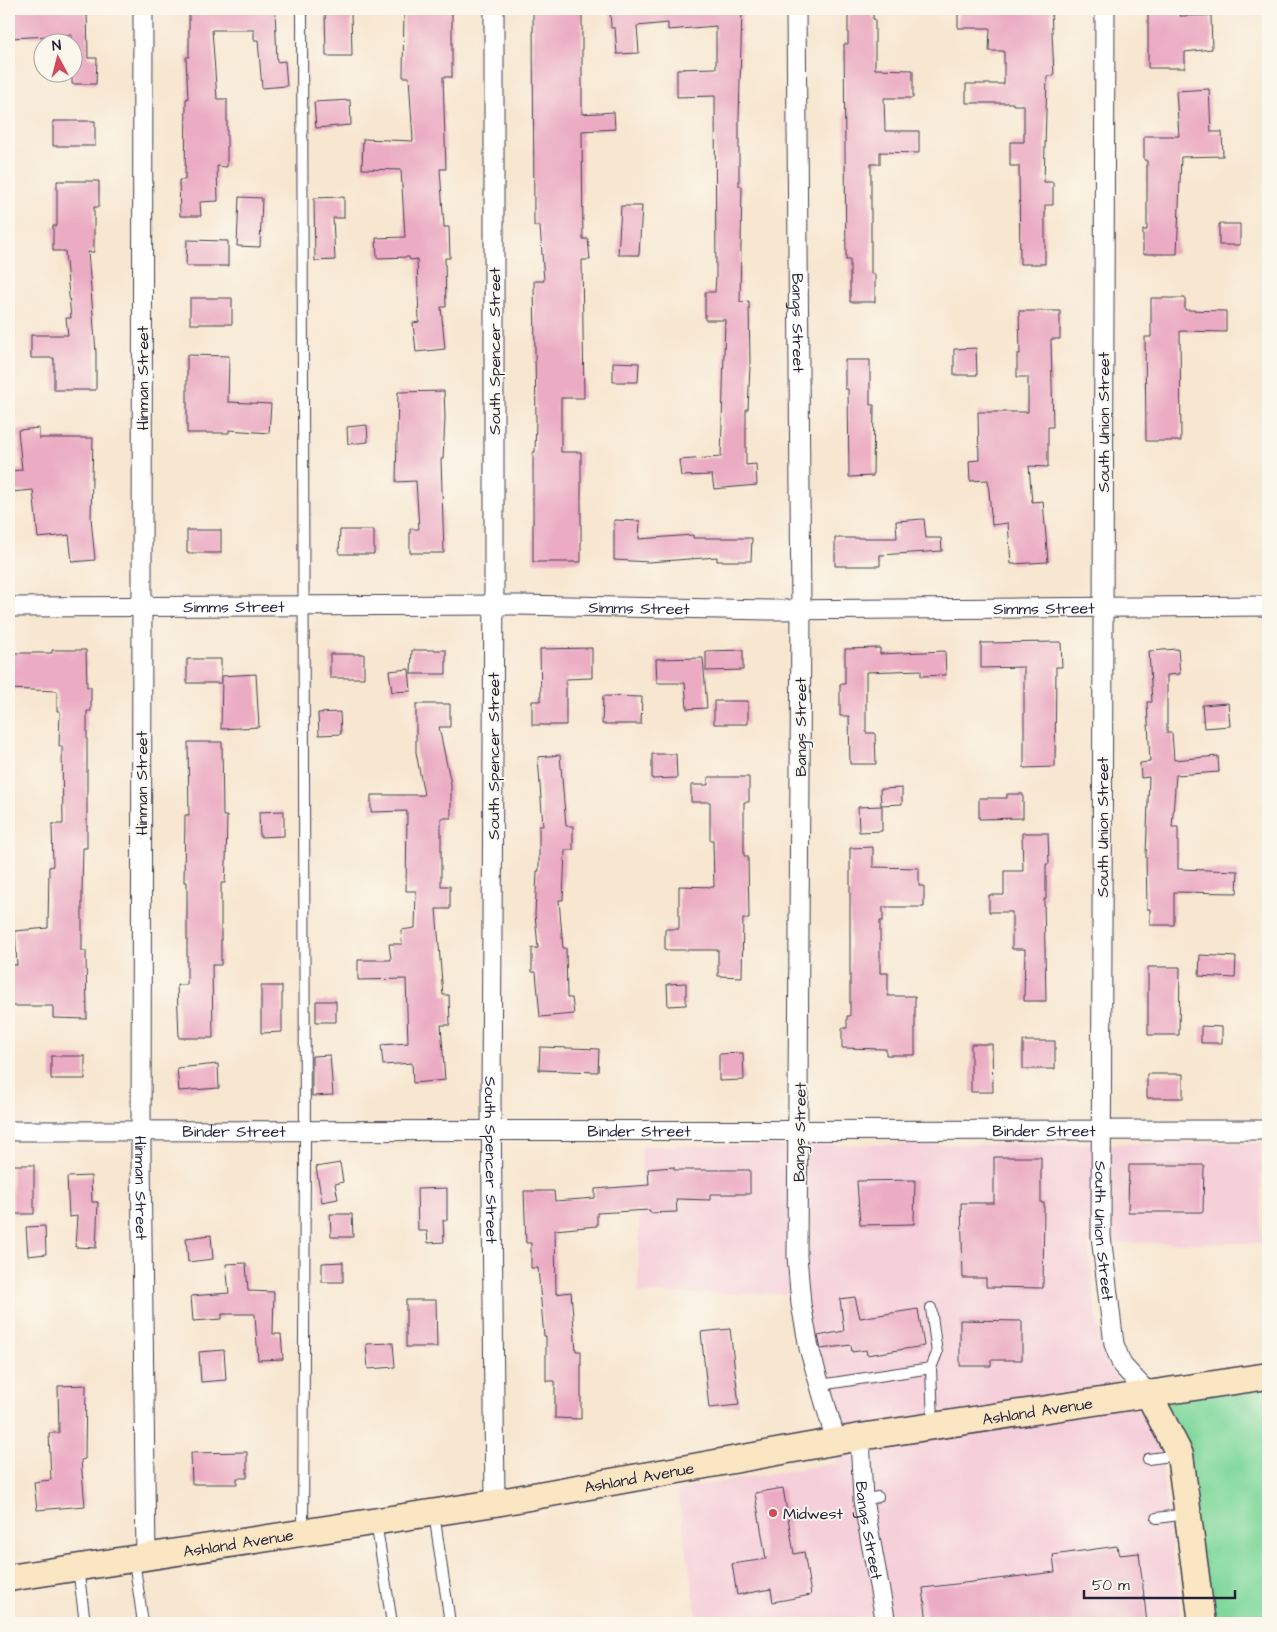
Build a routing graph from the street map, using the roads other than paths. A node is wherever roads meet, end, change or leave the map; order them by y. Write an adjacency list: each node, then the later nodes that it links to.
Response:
1 (143, 9): 9 (street, Hinman Street)
2 (302, 9): 10 (lane)
3 (494, 9): 6 (street, South Spencer Street)
4 (796, 9): 12 (street, Bangs Street)
5 (1105, 9): 11 (street, South Union Street)
6 (493, 606): 10 (street, Simms Street); 12 (street, Simms Street); 19 (street, South Spencer Street)
7 (1268, 606): 11 (street, Simms Street)
8 (9, 607): 9 (street, Simms Street)
9 (140, 607): 10 (street, Simms Street); 18 (street, Hinman Street)
10 (303, 607): 16 (lane)
11 (1102, 607): 12 (street, Simms Street); 13 (street, South Union Street)
12 (801, 610): 17 (street, Bangs Street)
13 (1102, 1130): 14 (street, Binder Street); 17 (street, Binder Street); 24 (street, South Union Street)
14 (1268, 1130)
15 (9, 1131): 18 (street, Binder Street)
16 (305, 1131): 18 (street, Binder Street); 19 (street, Binder Street); 34 (lane)
17 (799, 1131): 19 (street, Binder Street); 23 (street, Bangs Street)
18 (142, 1132): 35 (street, Hinman Street)
19 (491, 1132): 29 (street, South Spencer Street)
20 (931, 1308): 21 (lane)
21 (931, 1368): 23 (lane); 25 (lane)
22 (1268, 1376): 24 (street, Ashland Avenue)
23 (820, 1386): 26 (street, Bangs Street)
24 (1148, 1393): 25 (street, Ashland Avenue); 27 (street, South Union Street)
25 (933, 1426): 26 (street, Ashland Avenue)
26 (848, 1439): 29 (street, Ashland Avenue); 42 (street, Bangs Street)
27 (1180, 1455): 28 (lane); 31 (street, South Union Street)
28 (1148, 1459)
29 (495, 1503): 30 (street, Ashland Avenue)
30 (434, 1512): 33 (street, Ashland Avenue); 41 (lane)
31 (1187, 1514): 32 (lane); 43 (street, South Union Street)
32 (1158, 1518)
33 (375, 1522): 34 (street, Ashland Avenue); 40 (lane)
34 (303, 1533): 35 (street, Ashland Avenue)
35 (140, 1558): 36 (street, Ashland Avenue); 39 (lane)
36 (78, 1568): 37 (street, Ashland Avenue); 38 (lane)
37 (9, 1578)
38 (86, 1623)
39 (143, 1623)
40 (392, 1623)
41 (450, 1623)
42 (886, 1623)
43 (1202, 1623)

